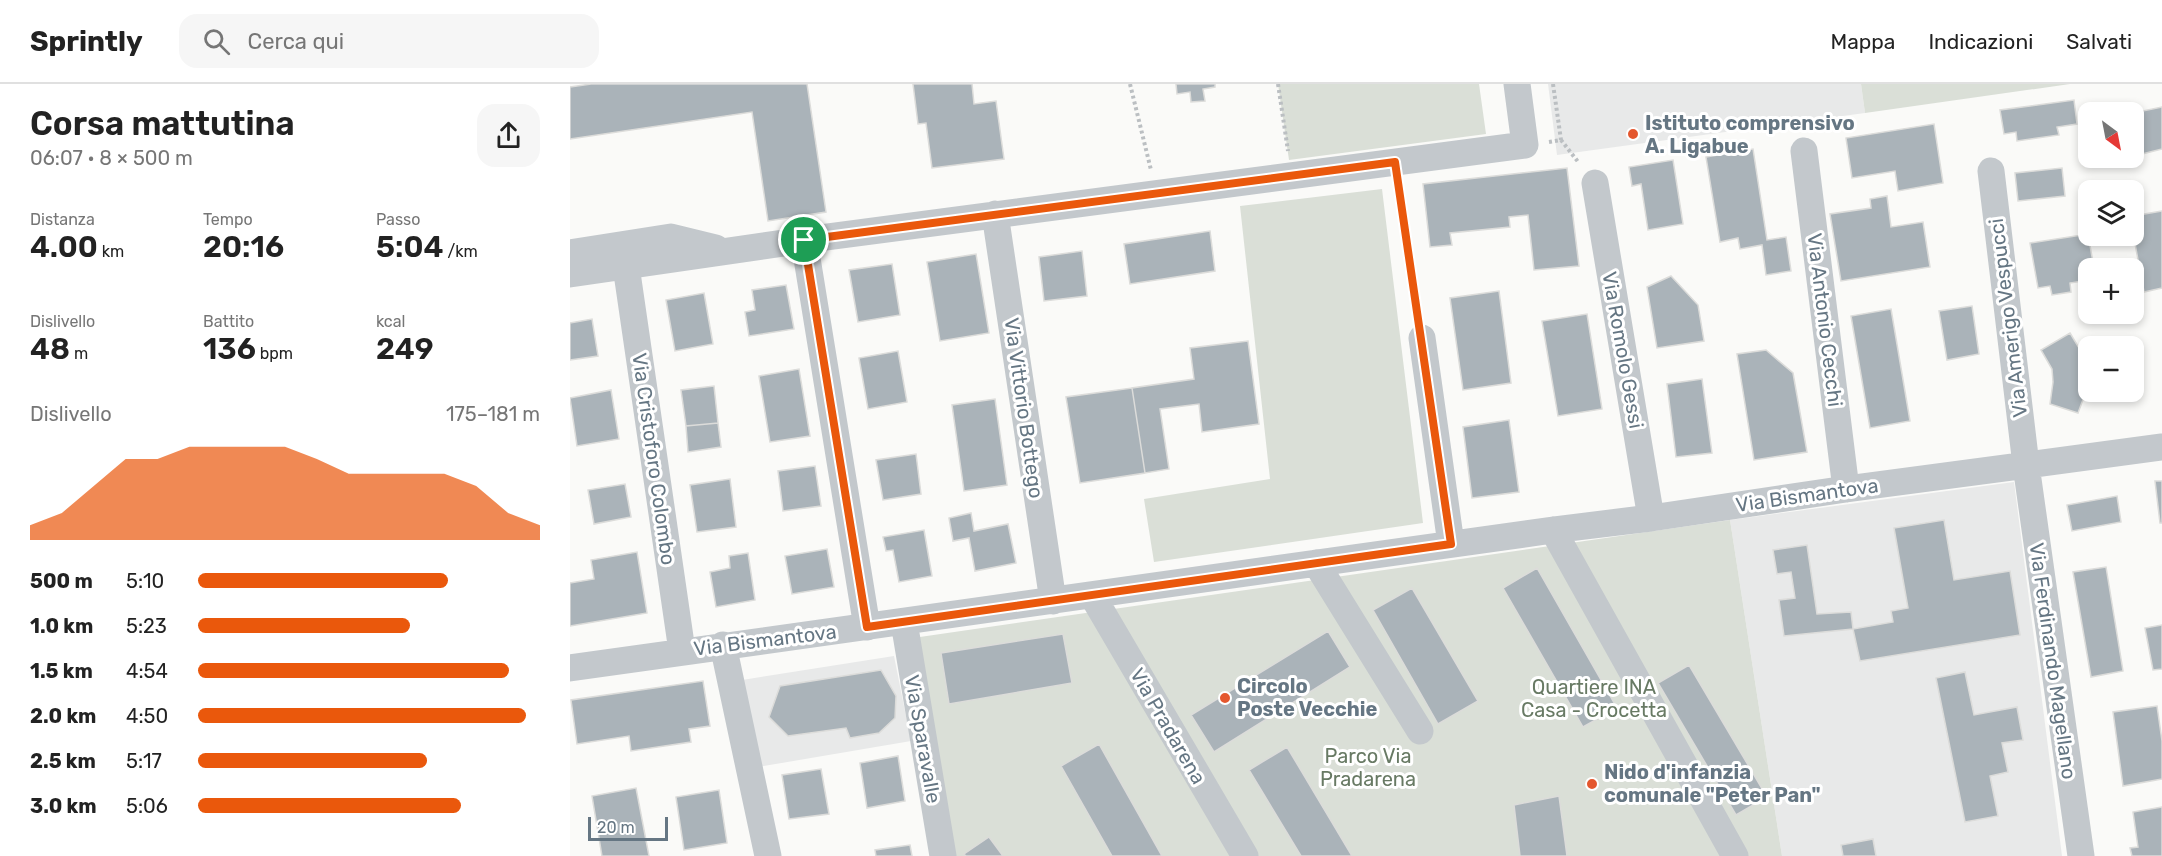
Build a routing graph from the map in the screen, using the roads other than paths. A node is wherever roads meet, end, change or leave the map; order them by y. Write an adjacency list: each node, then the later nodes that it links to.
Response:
1 (1517, 84): 5 (street)
2 (1804, 151): 14 (street, Via Antonio Cecchi)
3 (1991, 171): 13 (street, Via Amerigo Vespucci)
4 (1595, 183): 15 (street, Via Romolo Gessi)
5 (995, 214): 6 (street); 20 (street, Via Vittorio Bottego)
6 (804, 240): 7 (street); 22 (street)
7 (728, 251): 8 (street); 9 (street)
8 (570, 252)
9 (626, 266): 10 (street); 24 (street, Via Cristoforo Colombo)
10 (570, 274)
11 (1422, 338): 17 (street)
12 (2162, 447): 13 (street, Via Bismantova)
13 (2026, 465): 14 (street, Via Bismantova); 31 (street, Via Ferdinando Magellano)
14 (1846, 489): 15 (street, Via Bismantova)
15 (1651, 518): 16 (street, Via Bismantova)
16 (1553, 530): 17 (street, Via Bismantova); 30 (street)
17 (1451, 544): 18 (street, Via Bismantova)
18 (1316, 563): 19 (street, Via Bismantova); 26 (street)
19 (1092, 595): 20 (street, Via Bismantova); 29 (street, Via Pradarena)
20 (1053, 601): 21 (street, Via Bismantova)
21 (903, 622): 22 (street, Via Bismantova); 28 (street, Via Sparavalle)
22 (867, 627): 23 (street, Via Bismantova)
23 (723, 645): 24 (street, Via Bismantova); 27 (street)
24 (682, 651): 25 (street, Via Bismantova)
25 (570, 668)
26 (1419, 731)
27 (768, 856)
28 (943, 856)
29 (1245, 856)
30 (1736, 856)
31 (2081, 856)

